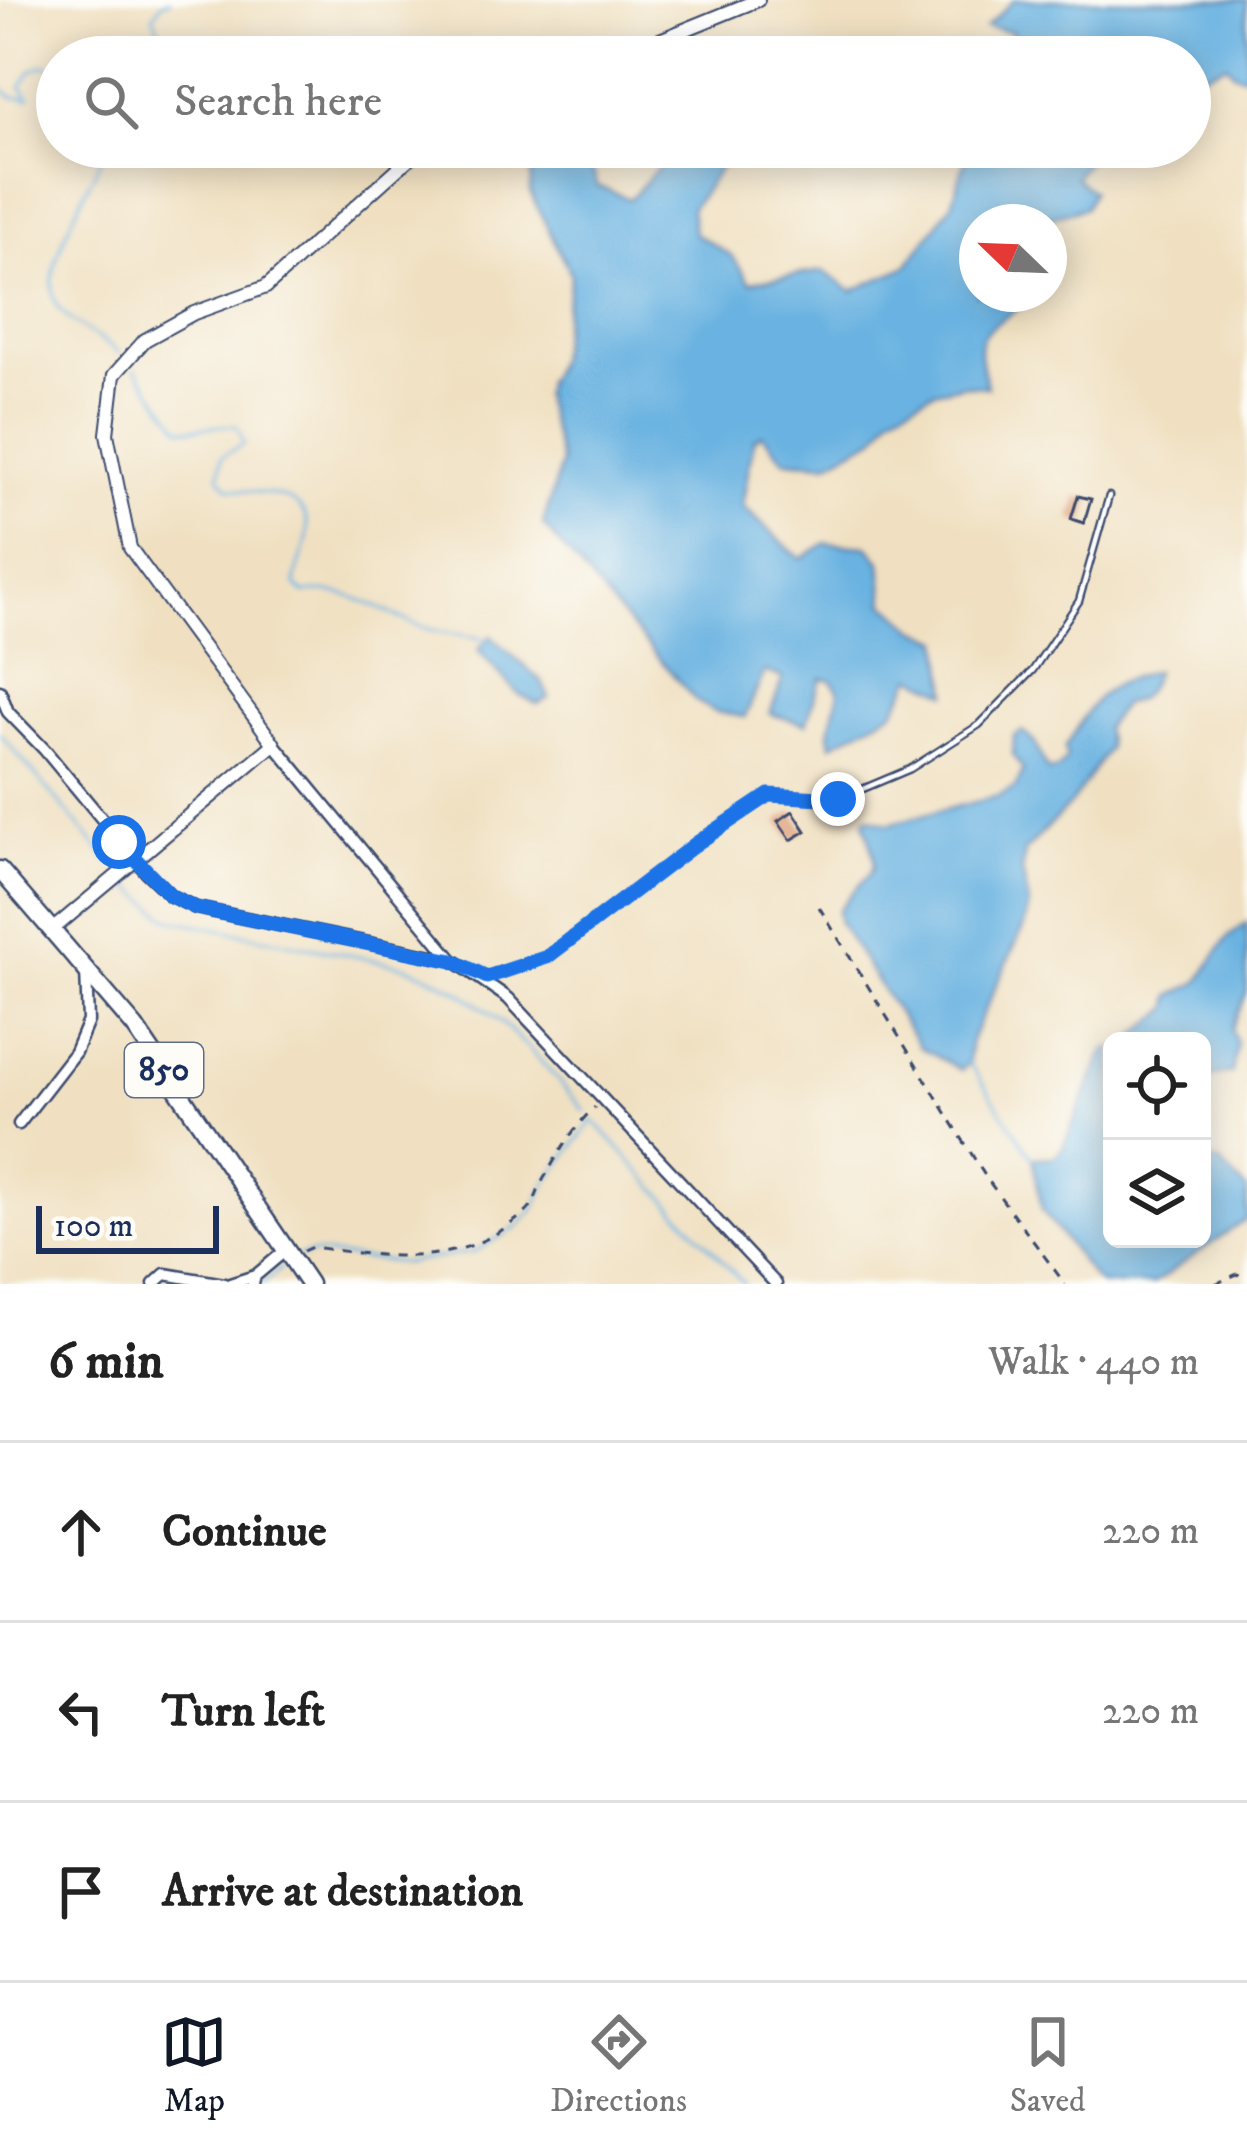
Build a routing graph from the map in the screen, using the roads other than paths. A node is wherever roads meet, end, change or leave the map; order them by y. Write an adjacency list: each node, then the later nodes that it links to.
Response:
1 (758, 0): 2 (street)
2 (670, 36)
3 (399, 168): 7 (street)
4 (1109, 496): 13 (lane)
5 (0, 691): 6 (street)
6 (4, 715): 8 (street)
7 (274, 744): 8 (street); 11 (street)
8 (136, 859): 10 (street); 11 (street)
9 (0, 870): 10 (main road, 850)
10 (52, 931): 12 (main road, 850)
11 (453, 961): 13 (street)
12 (86, 970): 14 (street); 15 (main road, 850)
13 (478, 974): 20 (street)
14 (19, 1124)
15 (288, 1253): 16 (street); 19 (main road, 850)
16 (254, 1280): 18 (street)
17 (154, 1284): 18 (street)
18 (227, 1284)
19 (309, 1284)
20 (776, 1284)

